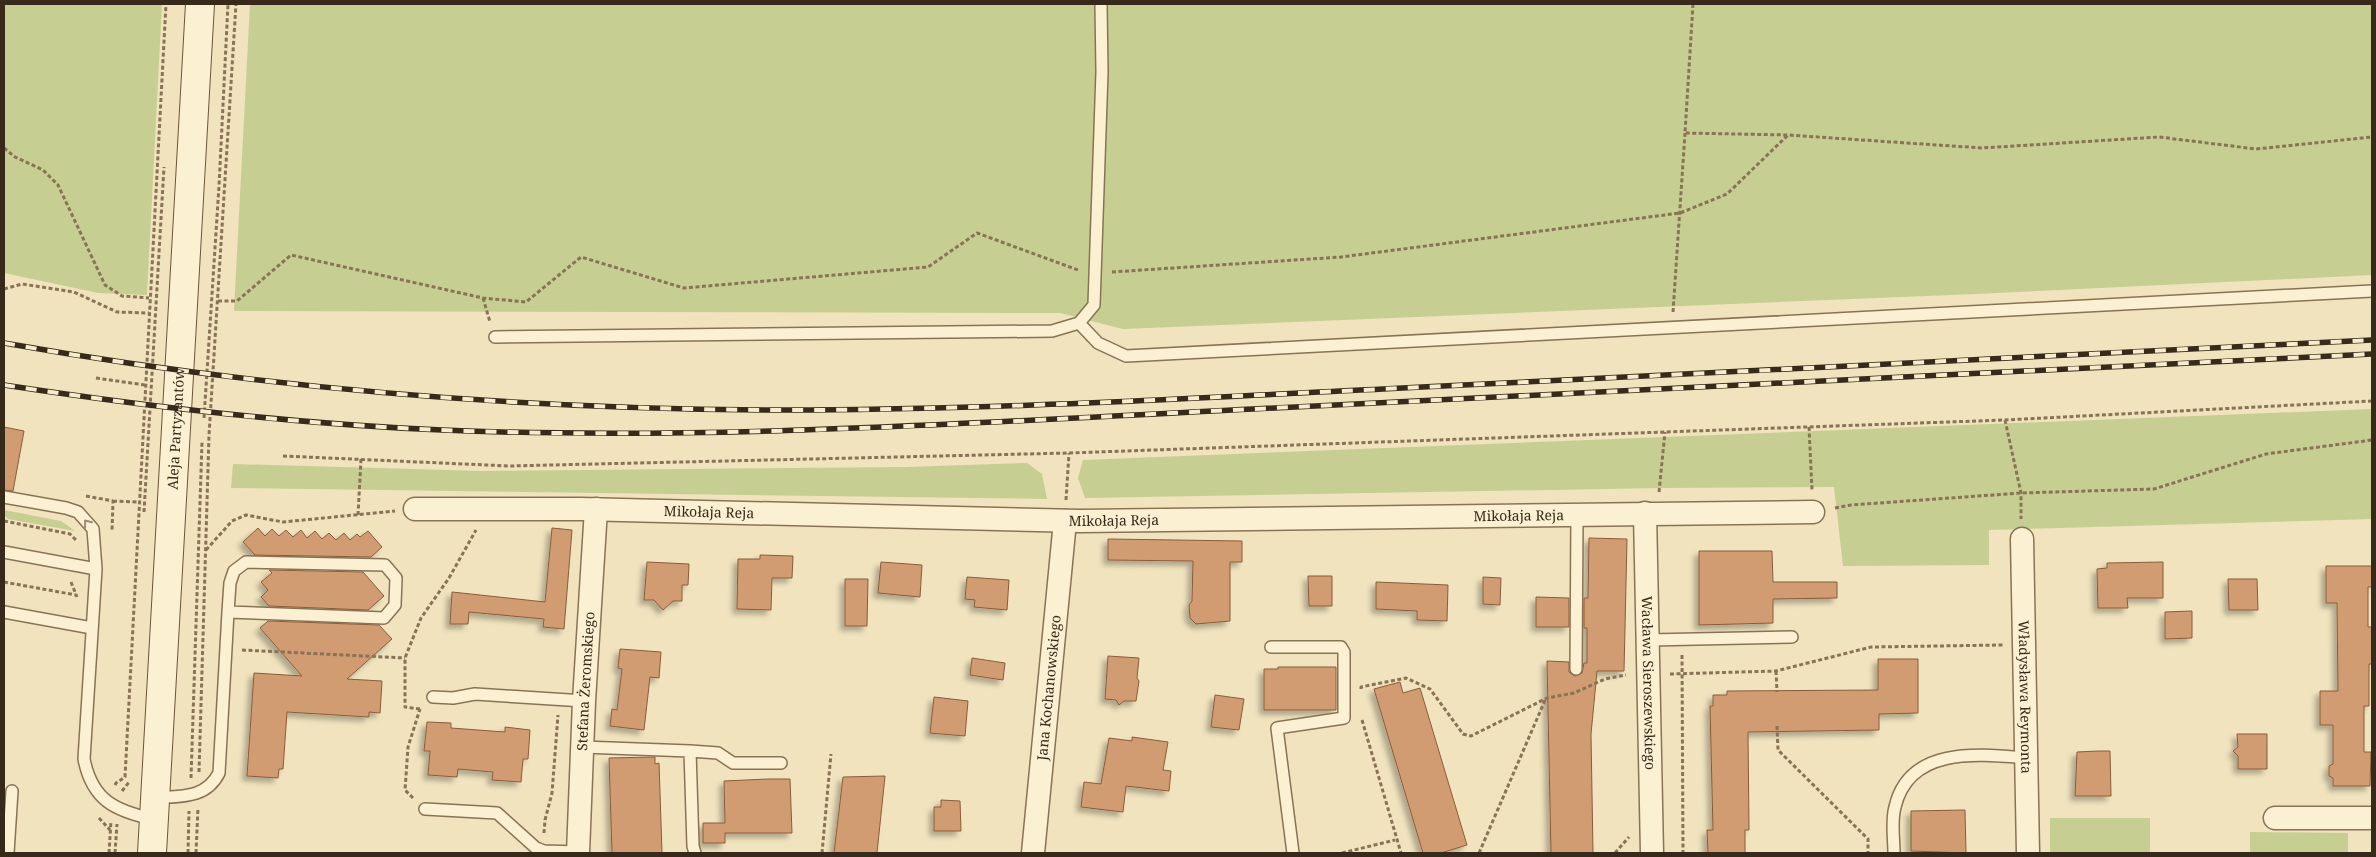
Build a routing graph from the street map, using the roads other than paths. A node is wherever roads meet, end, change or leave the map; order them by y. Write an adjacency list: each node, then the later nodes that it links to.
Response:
1 (200, 4): 30 (main road, Aleja Partyzantów)
2 (1101, 4): 4 (lane)
3 (2372, 291): 4 (lane)
4 (1079, 323): 5 (lane)
5 (494, 338)
6 (4, 497): 15 (lane, one-way to 6)
7 (415, 509): 8 (street, Mikołaja Reja)
8 (596, 509): 12 (street, Mikołaja Reja); 24 (street, Stefana Żeromskiego)
9 (1813, 512): 11 (street, Mikołaja Reja)
10 (1577, 514): 11 (street, Mikołaja Reja); 12 (street, Mikołaja Reja); 22 (lane)
11 (1645, 514): 20 (street, Wacława Sieroszewskiego)
12 (1065, 521): 38 (street, Jana Kochanowskiego)
13 (2022, 539): 27 (street, Władysława Reymonta)
14 (4, 552): 15 (lane)
15 (96, 569): 18 (lane)
16 (4, 612): 18 (lane)
17 (228, 612): 17 (lane); 30 (lane)
18 (92, 628): 30 (lane)
19 (1792, 637): 20 (lane)
20 (1648, 640): 40 (street, Wacława Sieroszewskiego)
21 (1271, 647): 39 (lane)
22 (1576, 668)
23 (433, 697): 24 (lane)
24 (584, 700): 25 (street, Stefana Żeromskiego)
25 (582, 747): 26 (lane); 36 (street, Stefana Żeromskiego)
26 (690, 751): 28 (lane); 37 (lane)
27 (2026, 758): 41 (lane); 42 (street, Władysława Reymonta)
28 (781, 763)
29 (12, 791): 34 (lane)
30 (154, 809): 35 (main road, Aleja Partyzantów)
31 (425, 809): 36 (lane)
32 (2275, 818): 33 (street)
33 (2372, 818)
34 (8, 853)
35 (152, 853)
36 (578, 853)
37 (695, 853)
38 (1033, 853)
39 (1293, 853)
40 (1652, 853)
41 (1894, 853)
42 (2028, 853)

